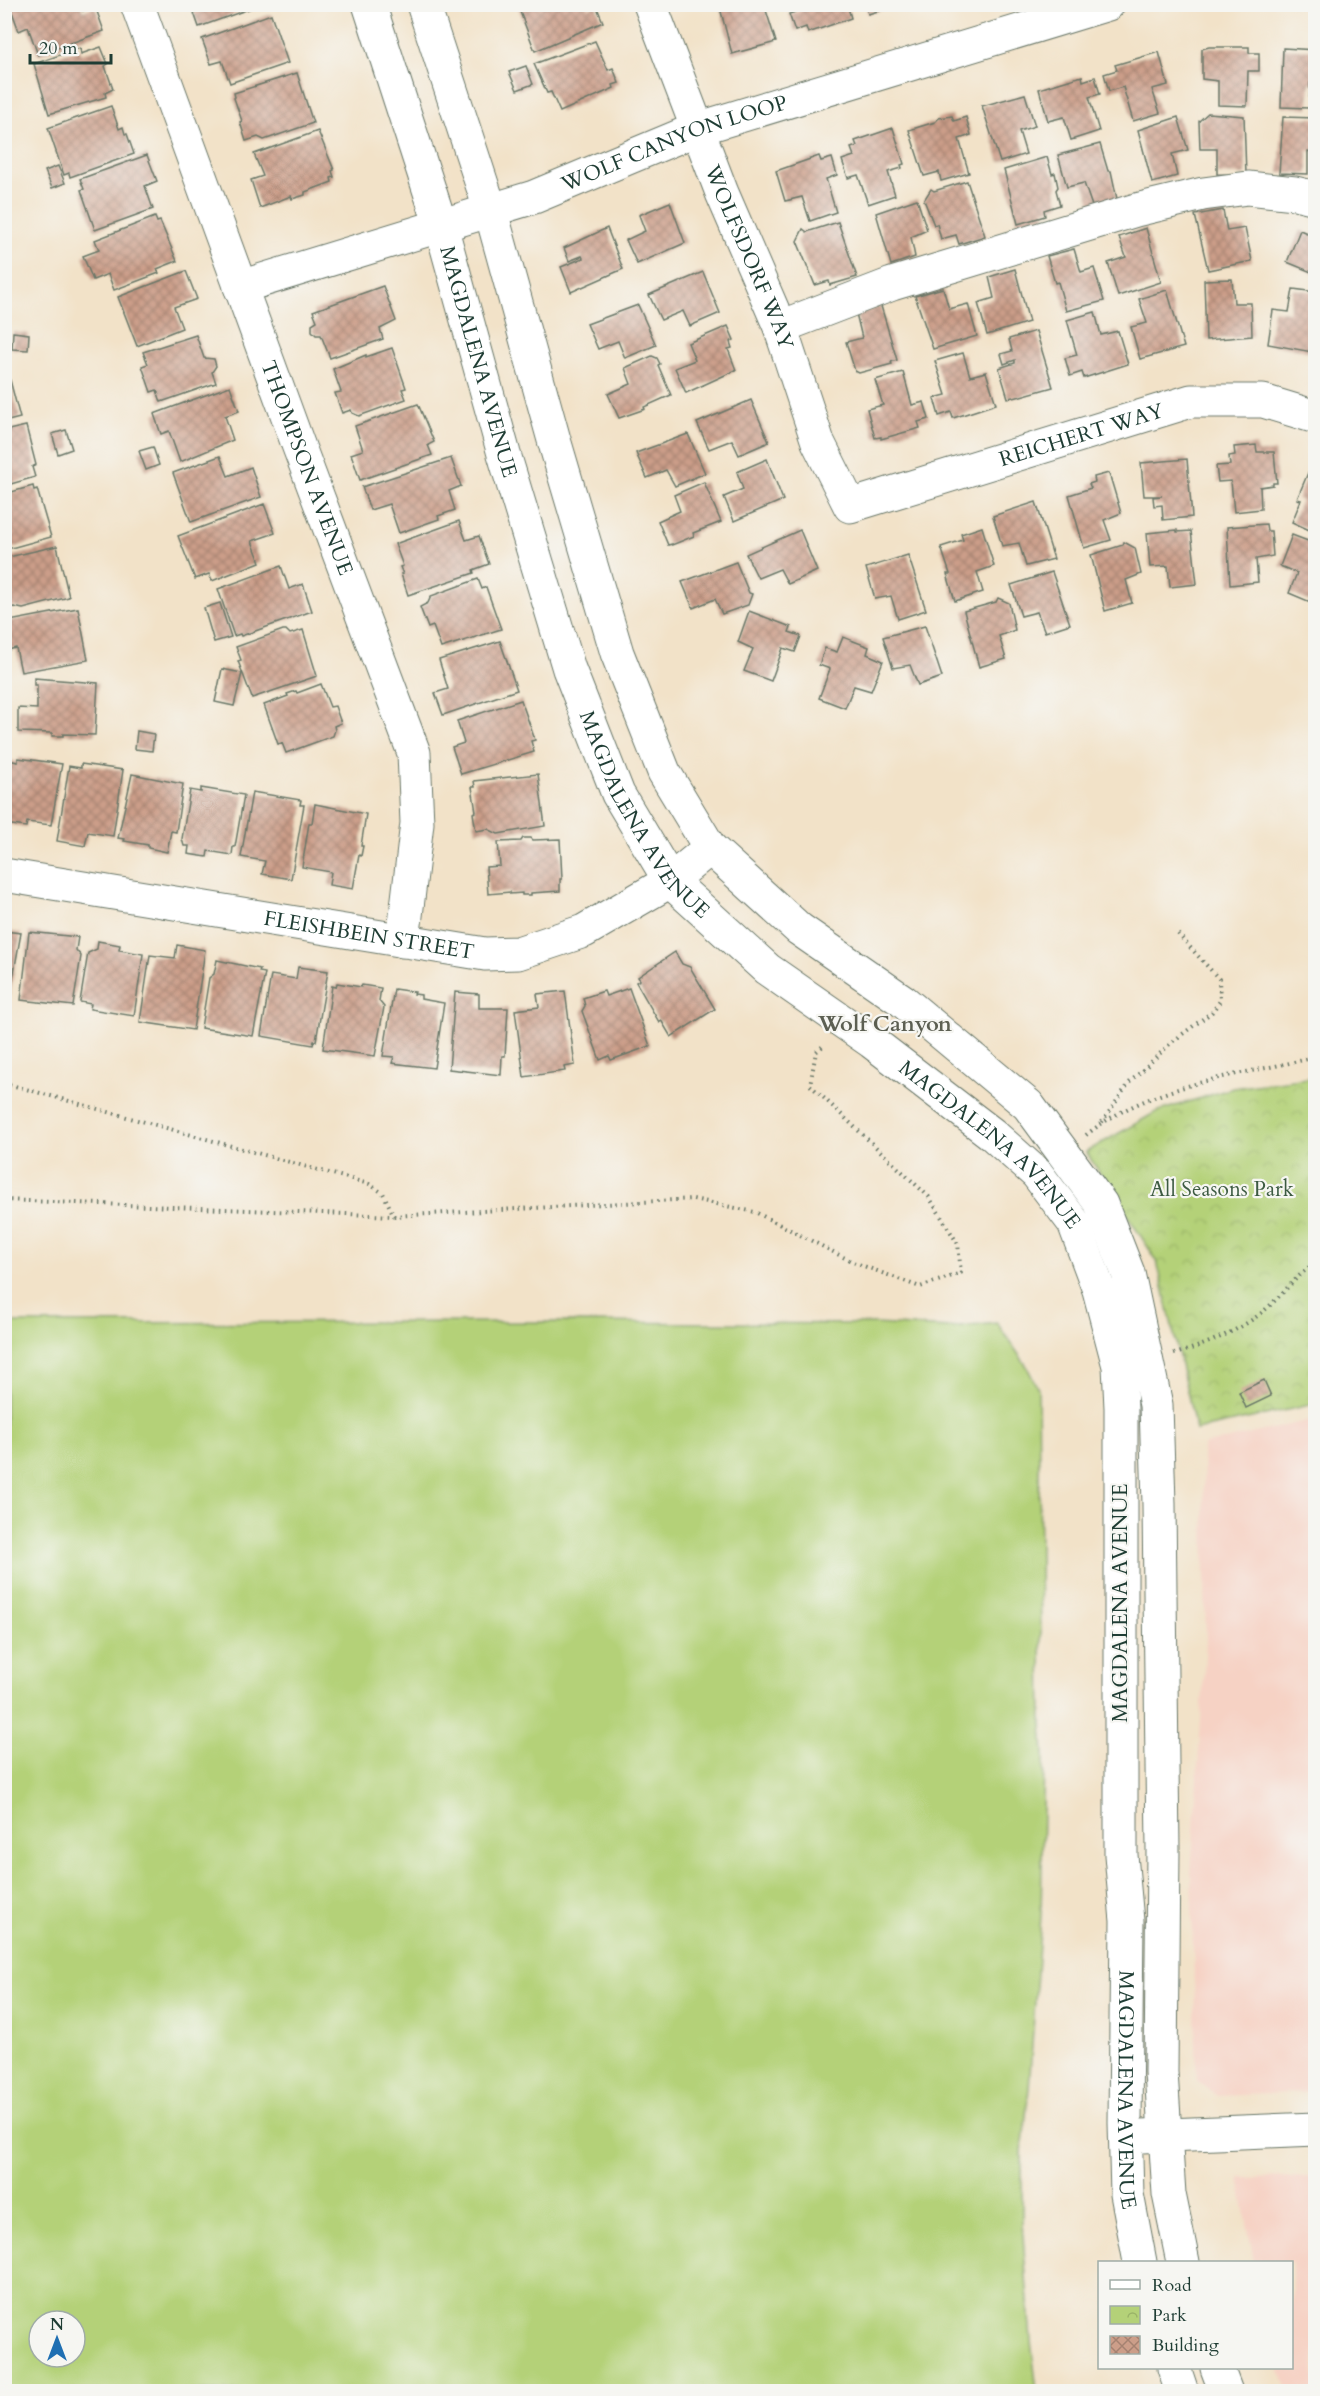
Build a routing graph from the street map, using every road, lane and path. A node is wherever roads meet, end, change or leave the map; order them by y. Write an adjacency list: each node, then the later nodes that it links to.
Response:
1 (137, 4): 10 (street, THOMPSON AVENUE)
2 (369, 4): 9 (street, MAGDALENA AVENUE)
3 (423, 4): 8 (street, MAGDALENA AVENUE)
4 (650, 4): 6 (street, WOLFSDORF WAY)
5 (1108, 4): 6 (street, WOLF CANYON LOOP)
6 (697, 129): 8 (street, WOLF CANYON LOOP); 11 (street, WOLFSDORF WAY)
7 (1316, 198): 11 (street)
8 (490, 212): 9 (street, WOLF CANYON LOOP); 14 (street, MAGDALENA AVENUE)
9 (441, 226): 10 (street, WOLF CANYON LOOP); 16 (street, MAGDALENA AVENUE)
10 (240, 287): 18 (street, THOMPSON AVENUE)
11 (780, 327): 13 (street, WOLFSDORF WAY)
12 (1316, 417): 13 (street, REICHERT WAY)
13 (850, 506)
14 (710, 848): 16 (street, FLEISHBEIN STREET); 23 (street, MAGDALENA AVENUE)
15 (4, 875): 18 (street, FLEISHBEIN STREET)
16 (670, 881): 18 (street, FLEISHBEIN STREET); 19 (street, MAGDALENA AVENUE)
17 (1178, 934): 22 (path)
18 (403, 941)
19 (848, 1025): 25 (path); 30 (street, MAGDALENA AVENUE)
20 (1316, 1057): 22 (path)
21 (4, 1083): 25 (path)
22 (1101, 1123): 23 (path)
23 (1065, 1153): 27 (street, MAGDALENA AVENUE)
24 (4, 1200): 25 (path)
25 (394, 1216)
26 (1316, 1262): 27 (path)
27 (1147, 1360): 29 (street, MAGDALENA AVENUE)
28 (1316, 2129): 29 (street)
29 (1163, 2134): 30 (street); 32 (street, MAGDALENA AVENUE)
30 (1125, 2137): 31 (street, MAGDALENA AVENUE)
31 (1140, 2261)
32 (1183, 2261)
33 (1175, 2369): 35 (street)
34 (1218, 2369): 36 (street)
35 (1182, 2391)
36 (1226, 2391)

